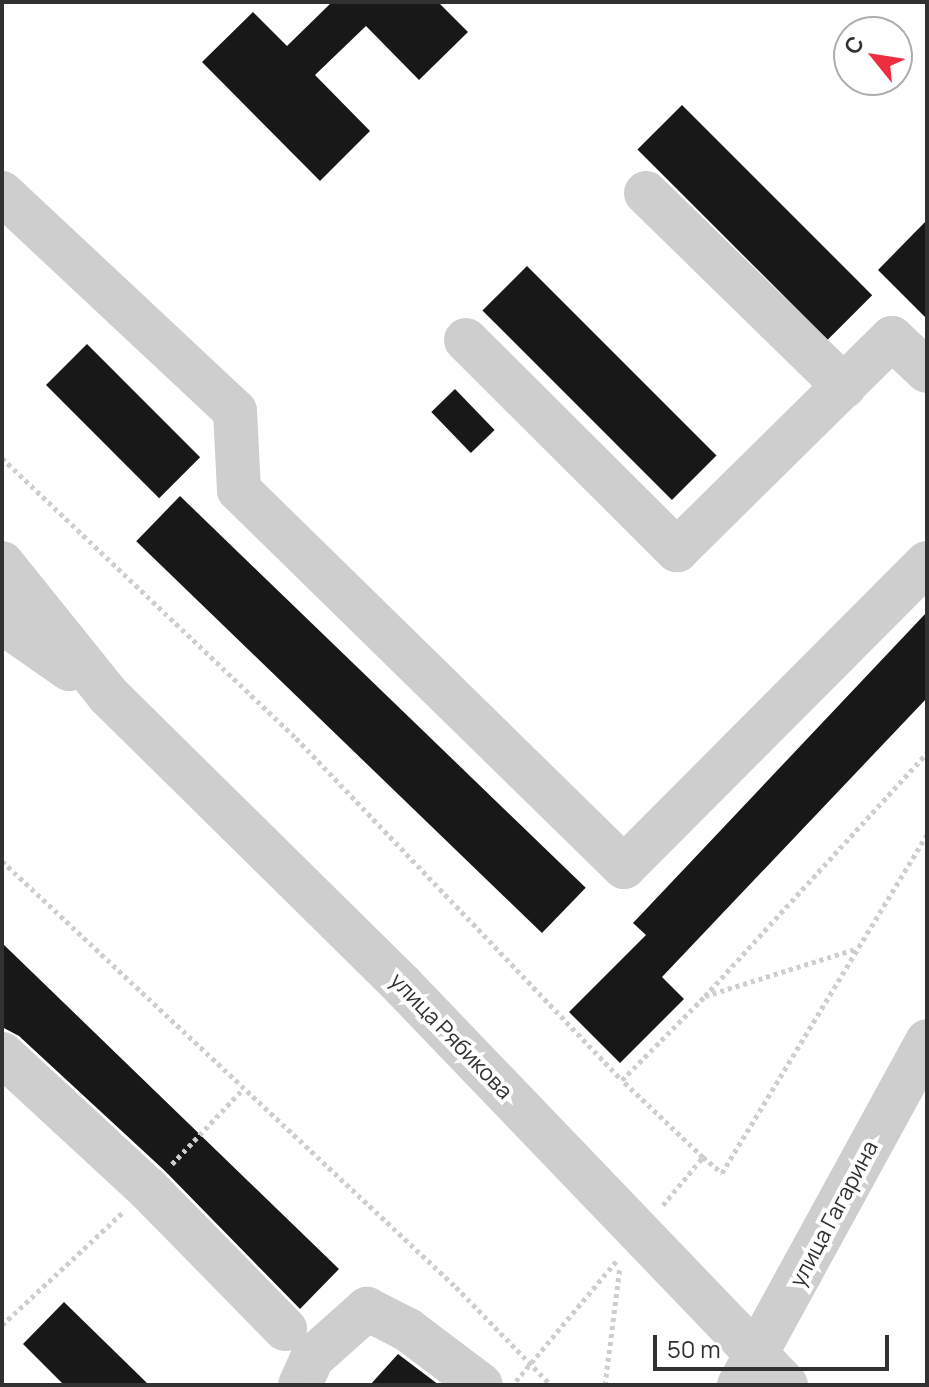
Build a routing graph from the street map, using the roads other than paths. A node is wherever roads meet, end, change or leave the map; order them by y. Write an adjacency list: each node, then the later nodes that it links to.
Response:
1 (2, 193): 7 (street)
2 (646, 193): 5 (street)
3 (466, 340): 5 (street)
4 (927, 371): 5 (street)
5 (844, 386)
6 (2, 563): 9 (street, улица Рябикова)
7 (927, 563)
8 (2, 622): 9 (street, улица Рябикова)
9 (108, 695): 13 (street, улица Рябикова)
10 (927, 1041): 13 (street, улица Гагарина)
11 (2, 1054): 12 (street)
12 (285, 1329)
13 (761, 1375)
14 (300, 1385): 15 (street)
15 (481, 1385)

